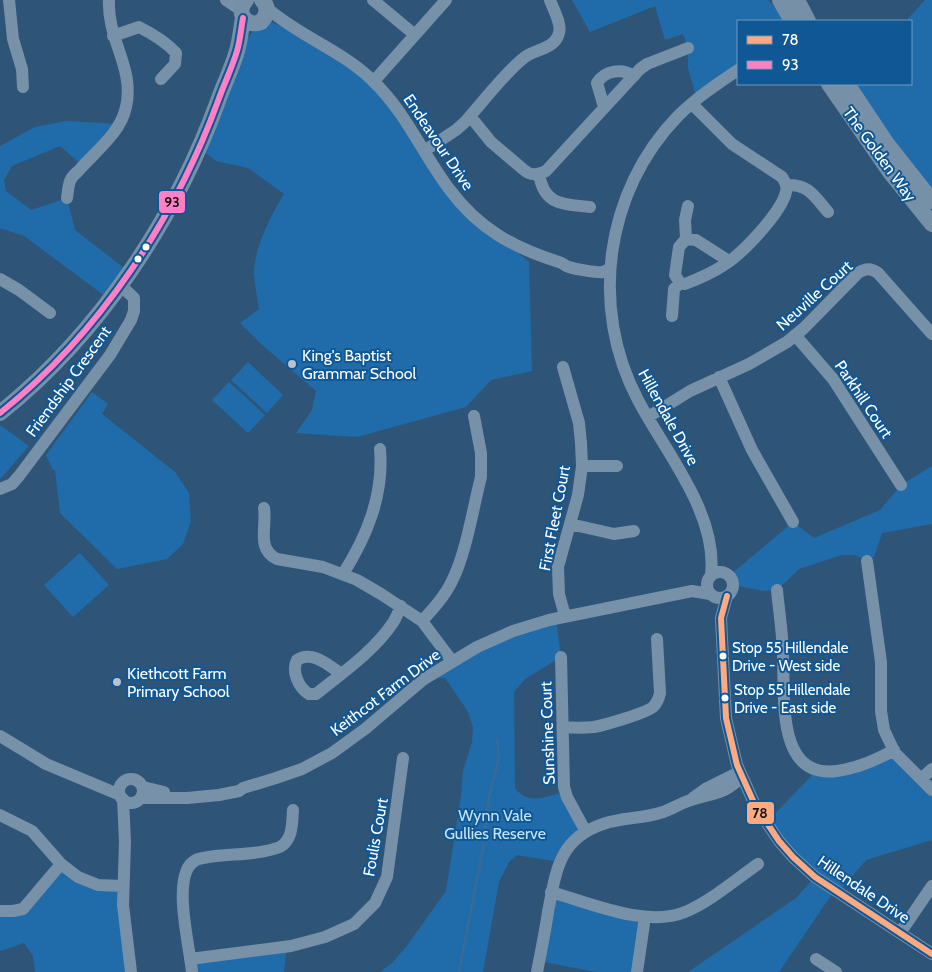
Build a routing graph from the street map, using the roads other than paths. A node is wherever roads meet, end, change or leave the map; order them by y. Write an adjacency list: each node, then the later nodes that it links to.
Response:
1 (9, 0): 21 (street)
2 (109, 0): 13 (street)
3 (226, 0): 9 (street, Endeavour Drive)
4 (374, 0): 12 (street)
5 (446, 0): 12 (street)
6 (550, 0): 24 (street)
7 (780, 0): 10 (main road)
8 (796, 0): 11 (main road)
9 (255, 8): 18 (street, Endeavour Drive); 39 (main road)
10 (791, 20)
11 (807, 20)
12 (415, 35): 18 (street)
13 (113, 36): 17 (street); 28 (street)
14 (688, 48): 16 (street)
15 (737, 71): 22 (street, Hillendale Drive)
16 (634, 76): 23 (street); 23 (street)
17 (162, 80)
18 (374, 82): 25 (street, Endeavour Drive)
19 (830, 85): 33 (main road, The Golden Way)
20 (847, 85): 29 (main road, The Golden Way)
21 (23, 87)
22 (692, 104): 27 (street); 36 (street, Hillendale Drive)
23 (604, 107): 26 (street)
24 (470, 116): 25 (street); 26 (street)
25 (424, 151): 36 (street, Endeavour Drive)
26 (539, 174): 31 (street)
27 (786, 185): 32 (street); 35 (street)
28 (67, 198)
29 (932, 201)
30 (688, 206): 34 (street)
31 (590, 208)
32 (828, 212)
33 (932, 224)
34 (686, 239): 35 (street); 38 (street)
35 (729, 261): 38 (street)
36 (610, 268): 48 (street, Hillendale Drive)
37 (0, 279): 40 (street)
38 (680, 283): 41 (street)
39 (120, 285): 46 (main road); 53 (street, Friendship Crescent)
40 (50, 314)
41 (672, 316)
42 (932, 334): 43 (street, Neuville Court)
43 (795, 335): 45 (street, Neuville Court); 52 (street, Parkhill Court)
44 (563, 366): 50 (street, First Fleet Court)
45 (719, 377): 48 (street, Neuville Court); 55 (street)
46 (2, 407)
47 (474, 416): 66 (street)
48 (648, 418): 60 (street, Hillendale Drive)
49 (380, 449): 59 (street)
50 (582, 466): 51 (street); 56 (street, First Fleet Court)
51 (617, 466)
52 (901, 485)
53 (0, 489)
54 (264, 508): 59 (street)
55 (793, 522)
56 (570, 524): 57 (street); 65 (street, First Fleet Court)
57 (634, 532)
58 (867, 561): 73 (street)
59 (343, 574): 64 (street)
60 (713, 576): 62 (street, Keithcot Farm Drive); 63 (street); 63 (street)
61 (777, 590): 73 (street)
62 (692, 591): 63 (street, Keithcot Farm Drive); 65 (street, Keithcot Farm Drive)
63 (717, 596): 76 (street, Hillendale Drive)
64 (401, 606): 66 (street); 70 (street)
65 (565, 616): 69 (street, Keithcot Farm Drive)
66 (422, 621): 69 (street)
67 (657, 639): 71 (street)
68 (562, 658): 71 (street, Sunshine Court)
69 (452, 661): 80 (street, Keithcot Farm Drive)
70 (340, 673)
71 (563, 727): 83 (street, Sunshine Court)
72 (0, 736): 79 (street)
73 (894, 750): 77 (street)
74 (403, 758): 94 (street, Foulis Court)
75 (932, 769): 77 (street)
76 (741, 777): 83 (street); 92 (street, Hillendale Drive)
77 (921, 779): 78 (street)
78 (932, 790)
79 (122, 793): 80 (street); 80 (street); 84 (street)
80 (140, 795): 84 (street)
81 (293, 810): 94 (street)
82 (0, 815): 85 (street)
83 (586, 832): 89 (street)
84 (125, 842): 87 (street)
85 (61, 864): 87 (street); 90 (street)
86 (758, 864): 91 (street)
87 (123, 886): 96 (street)
88 (932, 886): 92 (street)
89 (551, 892): 91 (street); 98 (street)
90 (0, 911)
91 (645, 917): 99 (street)
92 (900, 933): 93 (street, Hillendale Drive)
93 (932, 954)
94 (190, 959): 97 (street)
95 (816, 959): 100 (street)
96 (131, 972)
97 (192, 972)
98 (537, 972)
99 (637, 972)
100 (836, 972)

